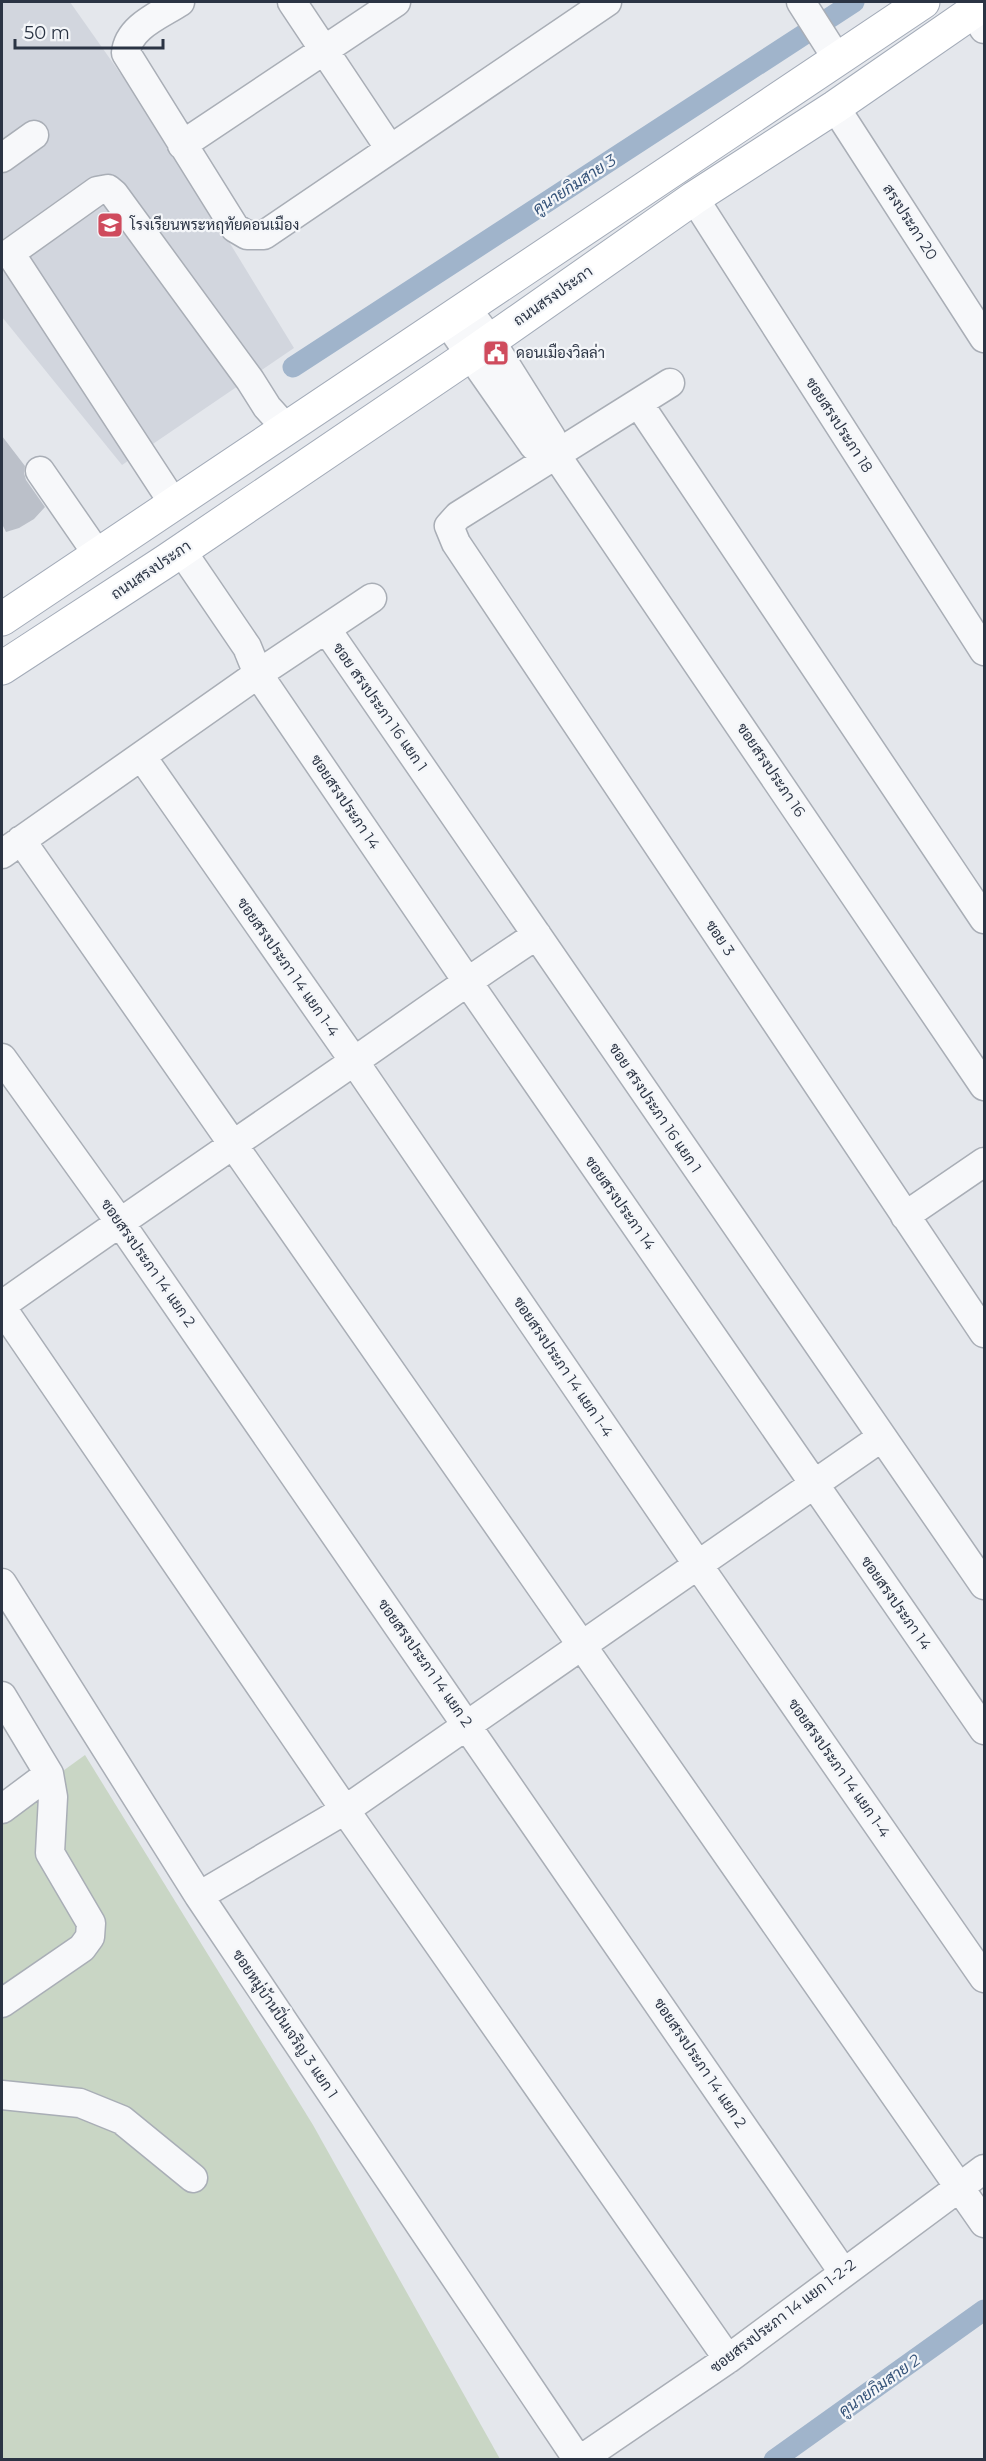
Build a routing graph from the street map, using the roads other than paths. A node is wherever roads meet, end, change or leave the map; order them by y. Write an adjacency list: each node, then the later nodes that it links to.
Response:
1 (180, 2): 12 (street)
2 (292, 2): 9 (street)
3 (396, 2): 9 (street)
4 (923, 2): 8 (main road)
5 (599, 4): 13 (street)
6 (806, 8): 8 (street)
7 (981, 15): 10 (main road, ถนนสรงประภา)
8 (831, 48): 17 (main road)
9 (325, 49): 12 (street); 13 (street)
10 (835, 107): 15 (main road, ถนนสรงประภา); 18 (street, สรงประภา 20)
11 (34, 135): 14 (street)
12 (182, 145): 13 (street)
13 (390, 149)
14 (2, 158)
15 (694, 198): 19 (main road, ถนนสรงประภา); 31 (street, ซอยสรงประภา 18)
16 (6, 250): 22 (street); 25 (street)
17 (456, 314): 19 (street, ซอยสรงประภา 16); 22 (main road)
18 (984, 338)
19 (480, 348): 23 (street, ซอยสรงประภา 16); 27 (main road, ถนนสรงประภา)
20 (670, 383): 21 (street)
21 (639, 404): 23 (street); 36 (street)
22 (276, 417): 25 (main road)
23 (556, 454): 41 (street, ซอยสรงประภา 16); 44 (street, ซอย 3)
24 (40, 471): 26 (street)
25 (174, 504): 26 (main road)
26 (98, 555): 29 (main road)
27 (174, 556): 32 (main road, ถนนสรงประภา); 33 (street, ซอยสรงประภา 14)
28 (372, 598): 30 (street)
29 (2, 619)
30 (327, 630): 33 (street); 37 (street, ซอย สรงประภา 16 แยก 1)
31 (984, 651)
32 (2, 668)
33 (258, 674): 34 (street); 38 (street, ซอยสรงประภา 14)
34 (142, 757): 35 (street); 40 (street, ซอยสรงประภา 14 แยก 1-4)
35 (11, 847): 42 (street)
36 (984, 919)
37 (537, 935): 38 (street); 48 (street, ซอย สรงประภา 16 แยก 1)
38 (467, 981): 40 (street); 49 (street, ซอยสรงประภา 14)
39 (2, 1058): 45 (street, ซอยสรงประภา 14 แยก 2)
40 (354, 1061): 42 (street); 50 (street, ซอยสรงประภา 14 แยก 1-4)
41 (984, 1086)
42 (233, 1144): 45 (street); 53 (street)
43 (984, 1162): 44 (street)
44 (905, 1216): 47 (street, ซอย 3)
45 (119, 1221): 46 (street); 55 (street, ซอยสรงประภา 14 แยก 2)
46 (2, 1307): 59 (street)
47 (984, 1333)
48 (882, 1437): 49 (street); 52 (street, ซอย สรงประภา 16 แยก 1)
49 (814, 1484): 50 (street); 56 (street, ซอยสรงประภา 14)
50 (698, 1565): 53 (street); 61 (street, ซอยสรงประภา 14 แยก 1-4)
51 (2, 1582): 60 (street, ซอยหมู่บ้านปิ่นเจริญ 3 แยก 1)
52 (984, 1585)
53 (583, 1644): 55 (street); 66 (street)
54 (2, 1696): 57 (street)
55 (467, 1724): 59 (street); 68 (street, ซอยสรงประภา 14 แยก 2)
56 (984, 1730)
57 (49, 1774): 58 (street); 62 (street)
58 (2, 1809)
59 (345, 1810): 60 (street); 69 (street)
60 (199, 1896): 70 (street, ซอยหมู่บ้านปิ่นเจริญ 3 แยก 1)
61 (984, 1978)
62 (2, 2003)
63 (2, 2095): 65 (street)
64 (984, 2169): 66 (street, ซอยสรงประภา 14 แยก 1-2-2)
65 (193, 2178)
66 (959, 2186): 67 (street); 68 (street, ซอยสรงประภา 14 แยก 1-2-2)
67 (984, 2223)
68 (843, 2272): 69 (street, ซอยสรงประภา 14 แยก 1-2-2)
69 (728, 2359): 70 (street, ซอยสรงประภา 14 แยก 1-2-2)
70 (579, 2460)

